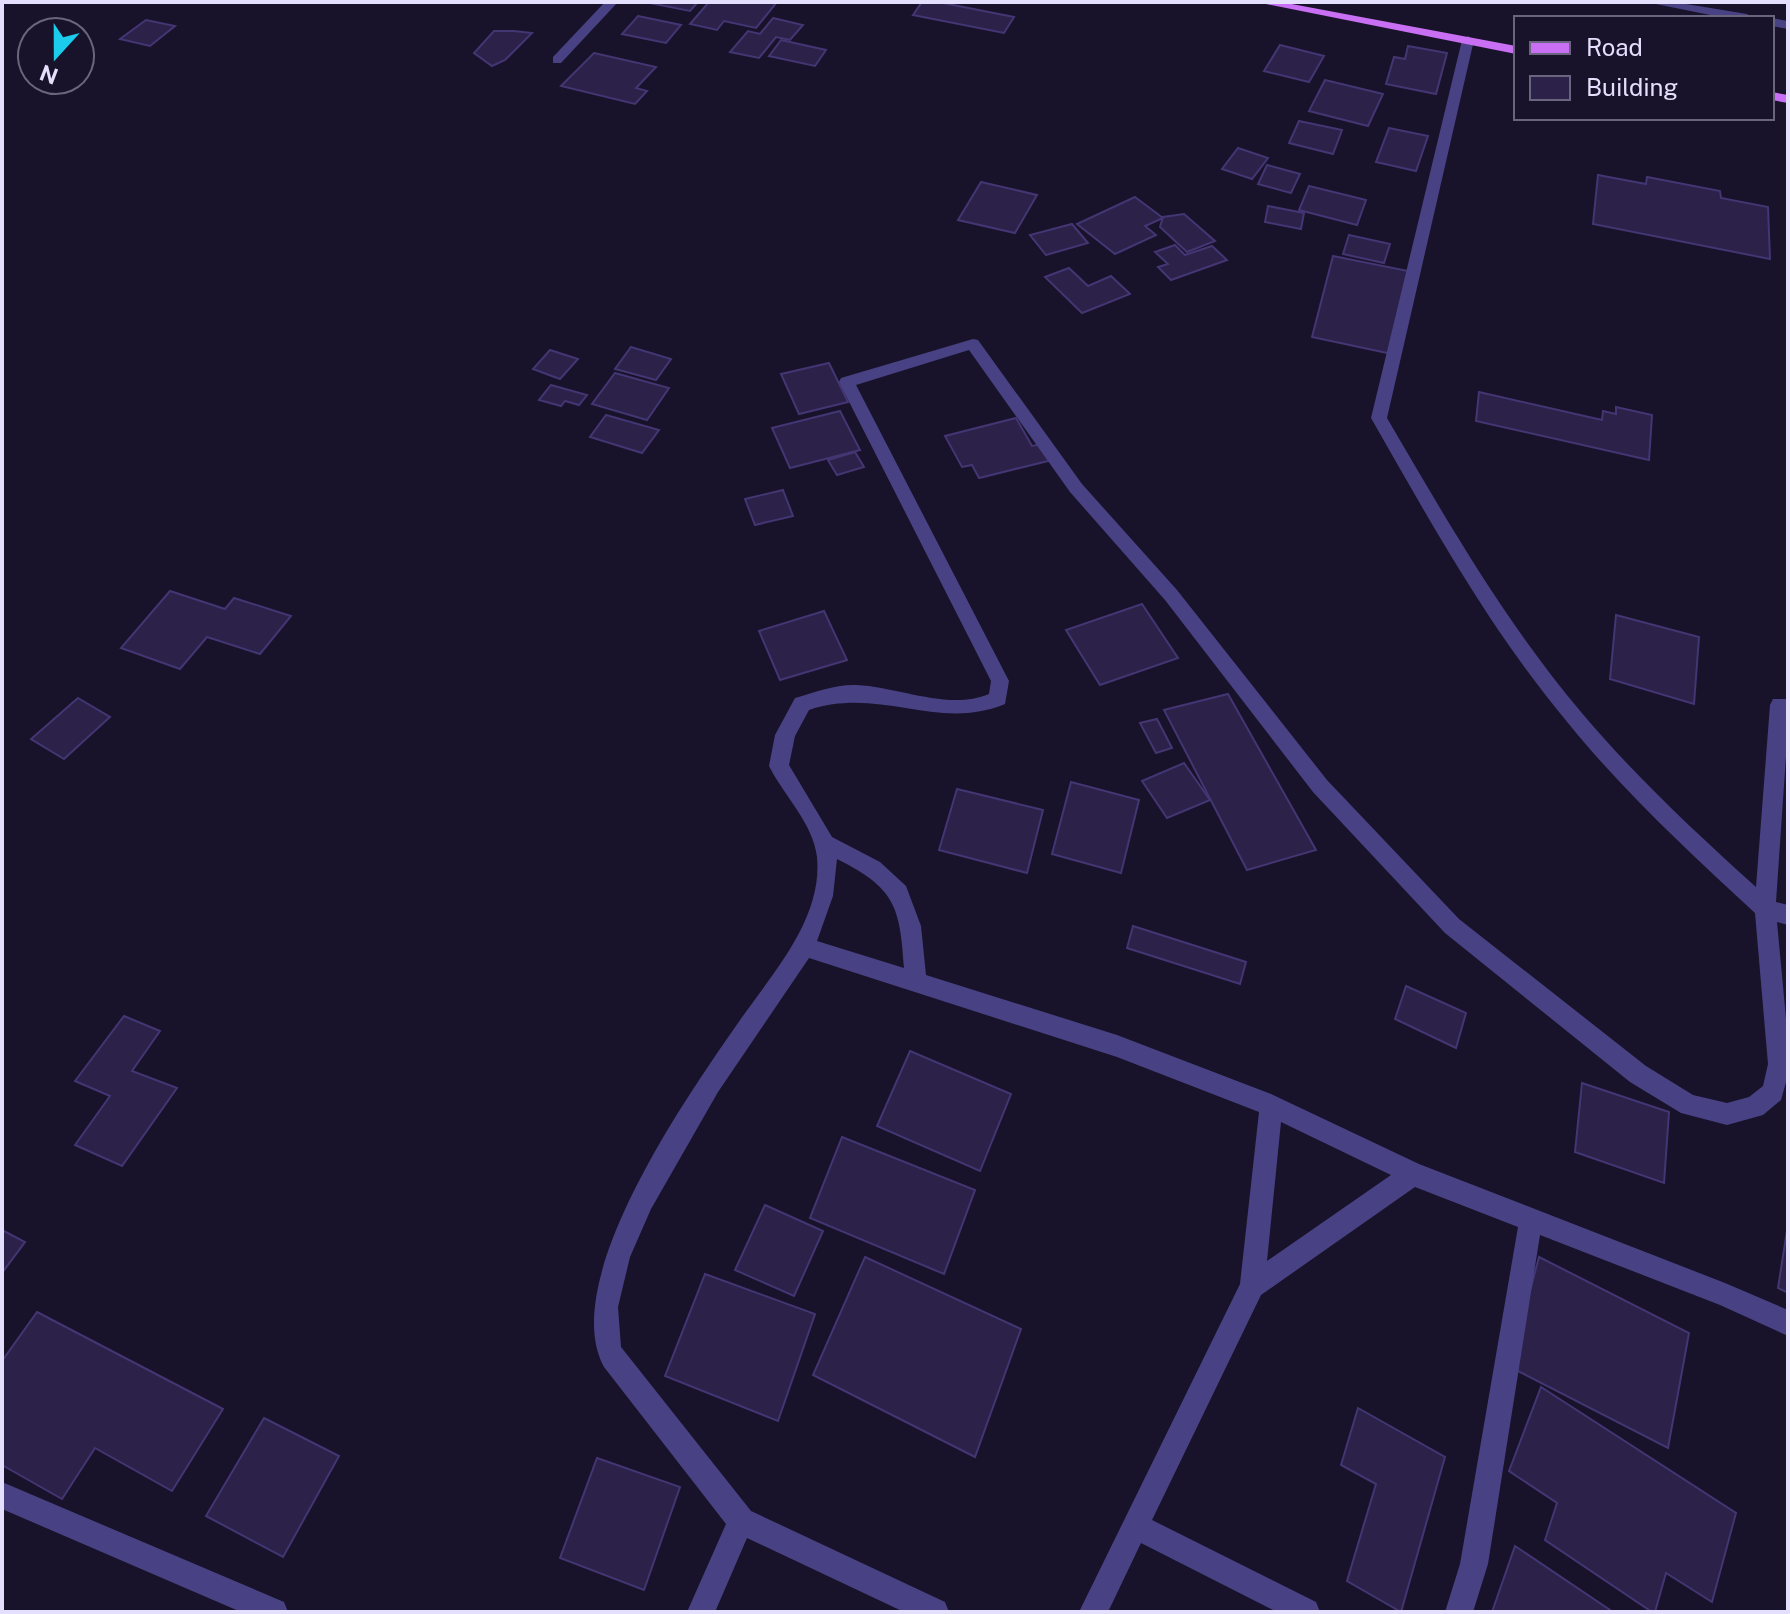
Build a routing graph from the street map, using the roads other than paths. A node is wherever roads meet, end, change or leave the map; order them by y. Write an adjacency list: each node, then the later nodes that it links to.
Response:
1 (612, 2): 8 (street)
2 (1262, 2): 6 (main road)
3 (1652, 2): 4 (street)
4 (1701, 6): 5 (street)
5 (1739, 16)
6 (1468, 40): 7 (main road); 11 (street)
7 (1514, 50)
8 (557, 60)
9 (1780, 705): 11 (street)
10 (824, 843): 11 (street); 13 (street); 14 (street)
11 (1765, 909): 12 (street)
12 (1788, 915)
13 (804, 947): 14 (street); 21 (street)
14 (915, 980): 15 (street)
15 (1271, 1105): 16 (street); 18 (street)
16 (1413, 1174): 17 (street); 18 (street)
17 (1531, 1219): 19 (street); 28 (street)
18 (1252, 1286): 22 (street)
19 (1788, 1323)
20 (2, 1495): 23 (street)
21 (741, 1521): 24 (street); 25 (street)
22 (1136, 1526): 26 (street); 27 (street)
23 (274, 1612)
24 (701, 1612)
25 (935, 1612)
26 (1093, 1612)
27 (1306, 1612)
28 (1459, 1612)

